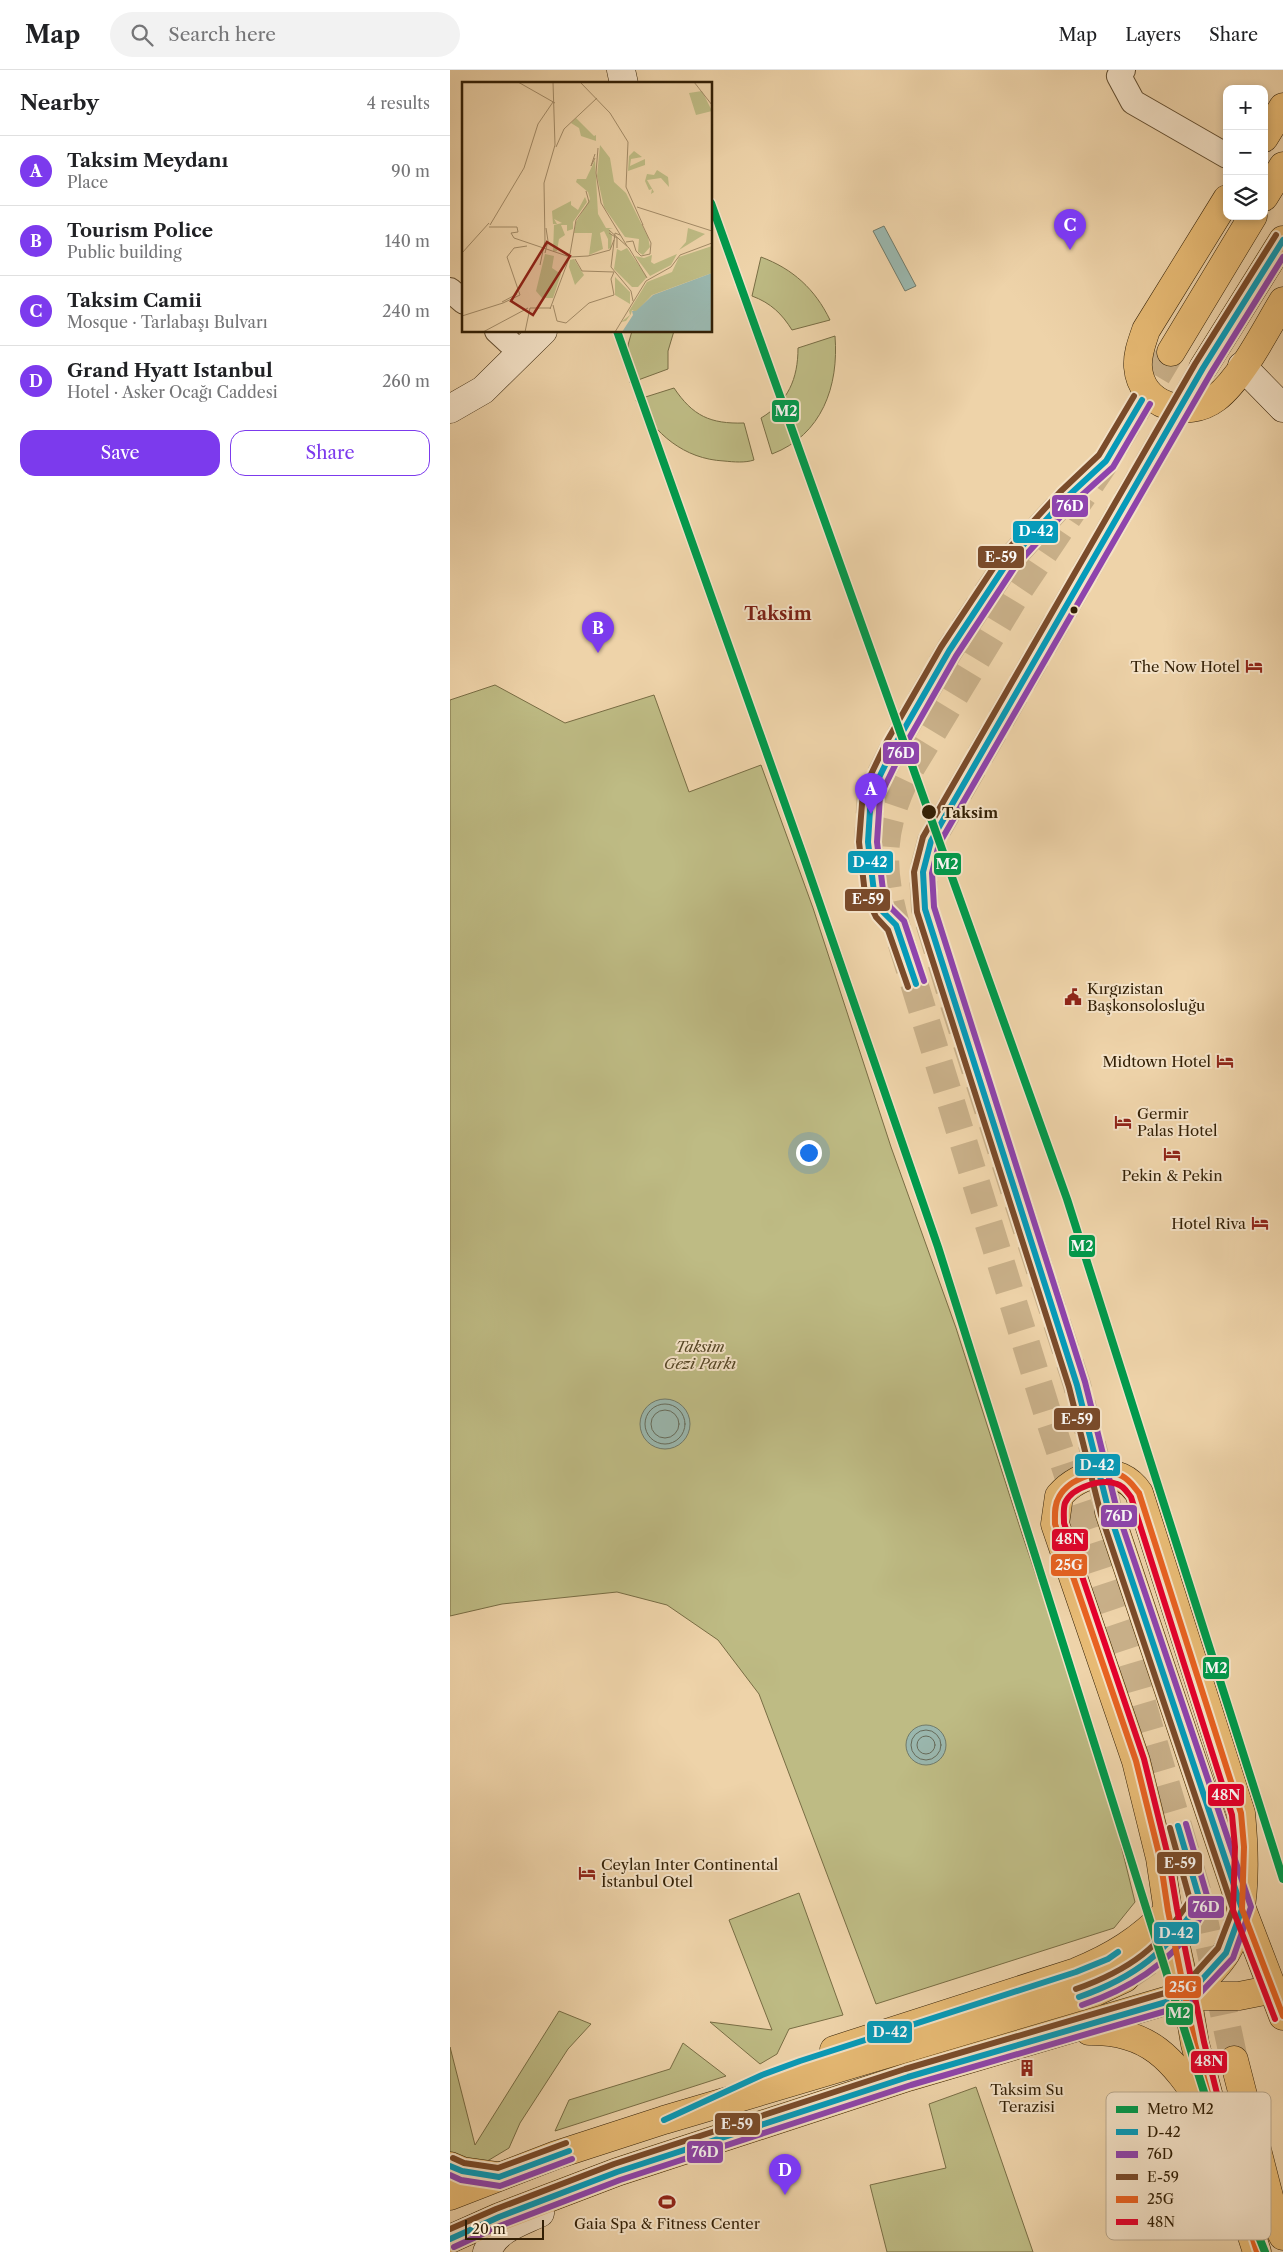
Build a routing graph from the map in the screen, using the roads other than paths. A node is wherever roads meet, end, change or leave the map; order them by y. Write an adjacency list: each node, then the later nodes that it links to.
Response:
1 (1122, 70): 4 (street)
2 (1283, 106): 3 (main road)
3 (1268, 131)
4 (1223, 154)
5 (1283, 166): 6 (main road)
6 (1268, 191)
7 (1223, 205): 17 (main road)
8 (1251, 220): 15 (main road)
9 (1283, 240): 18 (main road)
10 (450, 290): 11 (street)
11 (462, 300)
12 (1283, 301): 17 (main road)
13 (498, 332): 16 (street)
14 (541, 332): 16 (main road)
15 (1171, 352)
16 (521, 353): 20 (main road)
17 (1242, 366): 19 (main road)
18 (1203, 368)
19 (1283, 408)
20 (450, 409)
21 (1109, 1512): 22 (main road)
22 (1242, 1909): 23 (main road); 25 (main road); 26 (main road)
23 (1168, 1911): 26 (main road); 33 (main road)
24 (1125, 1978): 33 (main road)
25 (1280, 1986): 26 (main road); 27 (main road)
26 (1187, 1996): 28 (main road); 31 (main road)
27 (1283, 2016)
28 (1061, 2031): 30 (main road); 35 (main road)
29 (1234, 2060): 32 (main road)
30 (1194, 2092)
31 (1208, 2092)
32 (1242, 2092)
33 (664, 2120): 36 (main road)
34 (450, 2166): 36 (main road)
35 (617, 2172): 40 (main road); 42 (main road)
36 (500, 2176): 37 (main road)
37 (450, 2196)
38 (1271, 2204): 39 (main road)
39 (1283, 2236)
40 (450, 2240)
41 (1253, 2240): 43 (main road)
42 (487, 2252)
43 (1257, 2252)

